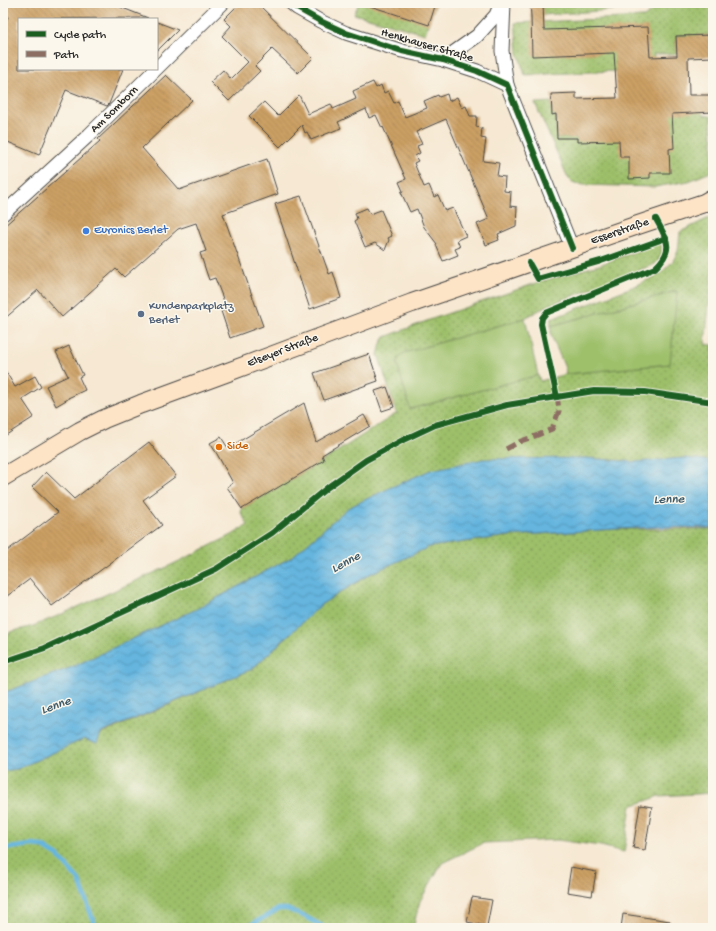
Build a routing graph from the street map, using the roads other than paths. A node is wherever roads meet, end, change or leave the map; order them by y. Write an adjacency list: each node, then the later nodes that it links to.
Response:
1 (223, 3): 5 (street, Am Somborn)
2 (291, 3): 4 (street, Henkhauser Straße)
3 (503, 3): 4 (street); 7 (street)
4 (443, 60): 7 (street, Henkhauser Straße)
5 (158, 68)
6 (155, 70): 9 (street, Am Somborn)
7 (507, 85): 10 (street)
8 (713, 198): 10 (main road, Esserstraße)
9 (3, 214)
10 (572, 248): 11 (main road, Elseyer Straße)
11 (3, 477)

